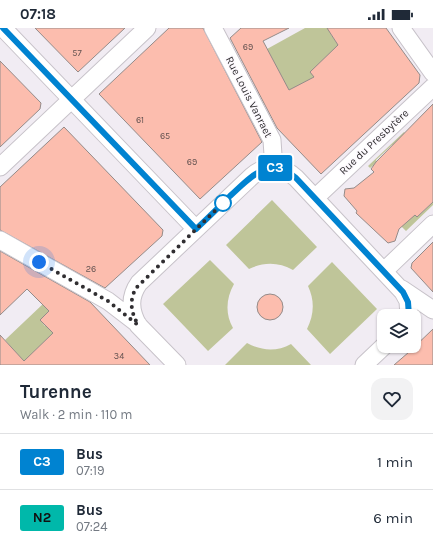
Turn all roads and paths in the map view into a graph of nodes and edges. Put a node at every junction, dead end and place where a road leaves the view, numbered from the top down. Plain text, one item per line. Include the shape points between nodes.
1 (3, 28) edge
2 (147, 28) edge
3 (213, 28) edge
4 (401, 28) edge
5 (433, 73) edge
6 (433, 87) edge
7 (71, 99) junction
8 (0, 167) edge
9 (270, 168) junction
10 (315, 198) junction
11 (433, 224) edge
12 (196, 229) junction
13 (0, 240) edge
14 (384, 271) junction
15 (400, 288) junction
16 (408, 309) edge
17 (433, 310) edge
18 (138, 325) junction
19 (377, 353) edge
20 (177, 365) edge
21 (364, 365) edge

1 - 7 street
2 - 7 street
3 - 9 street, Rue Louis Vanraet via 272,140 273,155
4 - 5 street
6 - 10 street, Rue du Presbytère
7 - 8 street
7 - 12 street
9 - 10 street via 290,173
9 - 12 street via 258,171
10 - 14 street
11 - 14 street
12 - 18 street via 136,288 131,306
13 - 18 street via 108,301
14 - 15 street
15 - 16 street via 408,302
15 - 17 street
18 - 20 street
19 - 21 street

